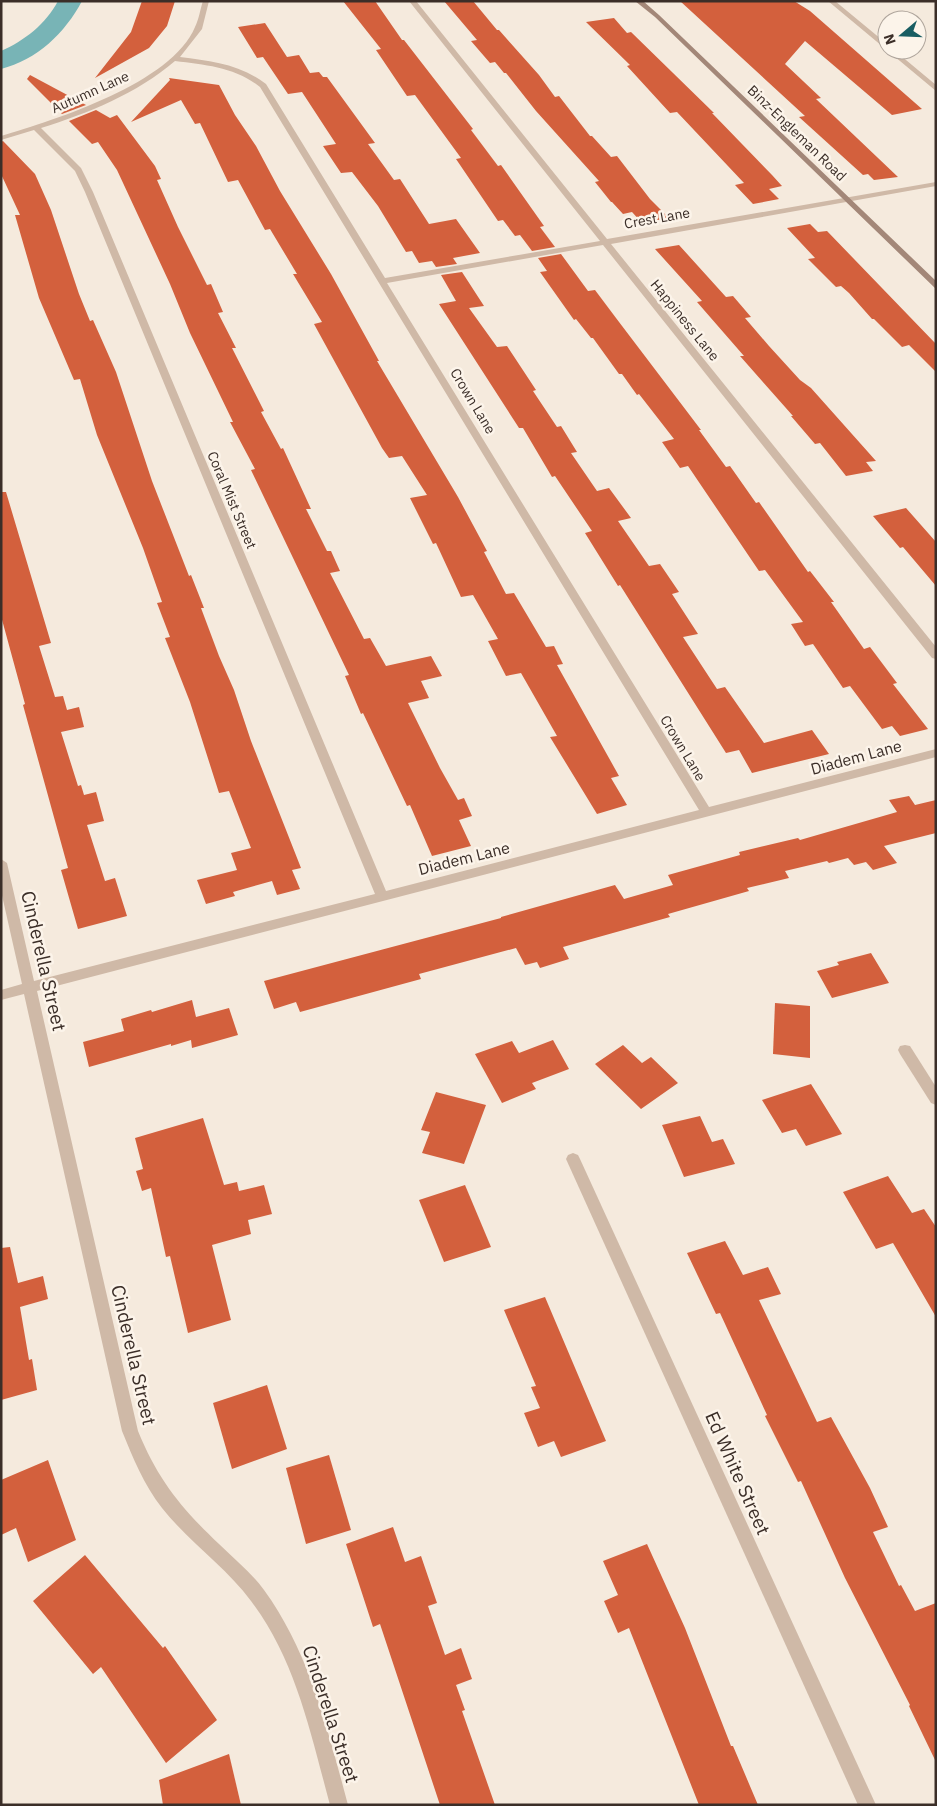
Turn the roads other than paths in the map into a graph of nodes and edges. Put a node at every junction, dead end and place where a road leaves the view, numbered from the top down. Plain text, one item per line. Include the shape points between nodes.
1 (206, 1) edge
2 (412, 1) edge
3 (638, 1) edge
4 (831, 1) edge
5 (877, 40) edge
6 (175, 59) junction
7 (901, 60) edge
8 (936, 89) edge
9 (36, 128) junction
10 (1, 138) edge
11 (936, 184) edge
12 (847, 199) junction
13 (605, 242) junction
14 (384, 281) junction
15 (936, 286) edge
16 (936, 656) edge
17 (936, 753) edge
18 (706, 812) junction
19 (1, 863) edge
20 (382, 896) junction
21 (29, 988) junction
22 (1, 995) edge
23 (905, 1050) dead end
24 (936, 1099) edge
25 (573, 1158) dead end
26 (339, 1805) edge
27 (867, 1805) edge

1 - 6 street, Autumn Lane via 196,35
2 - 13 street, Happiness Lane
3 - 12 street, Binz-Engleman Road
4 - 5 street
6 - 9 street, Autumn Lane via 128,91
6 - 14 street, Crown Lane via 238,70 254,77 263,86
7 - 8 street
9 - 10 street, Autumn Lane
9 - 20 street, Coral Mist Street via 78,170 89,192
11 - 12 street, Crest Lane
12 - 13 street, Crest Lane
12 - 15 street, Binz-Engleman Road
13 - 14 street, Crest Lane
13 - 16 street, Happiness Lane
14 - 18 street, Crown Lane
17 - 18 street, Diadem Lane
18 - 20 street, Diadem Lane
19 - 21 street, Cinderella Street
20 - 21 street, Diadem Lane
21 - 22 street, Diadem Lane
21 - 26 street, Cinderella Street via 130,1431 141,1458 172,1509 258,1595 276,1622 291,1651 310,1706
23 - 24 street
25 - 27 street, Ed White Street

